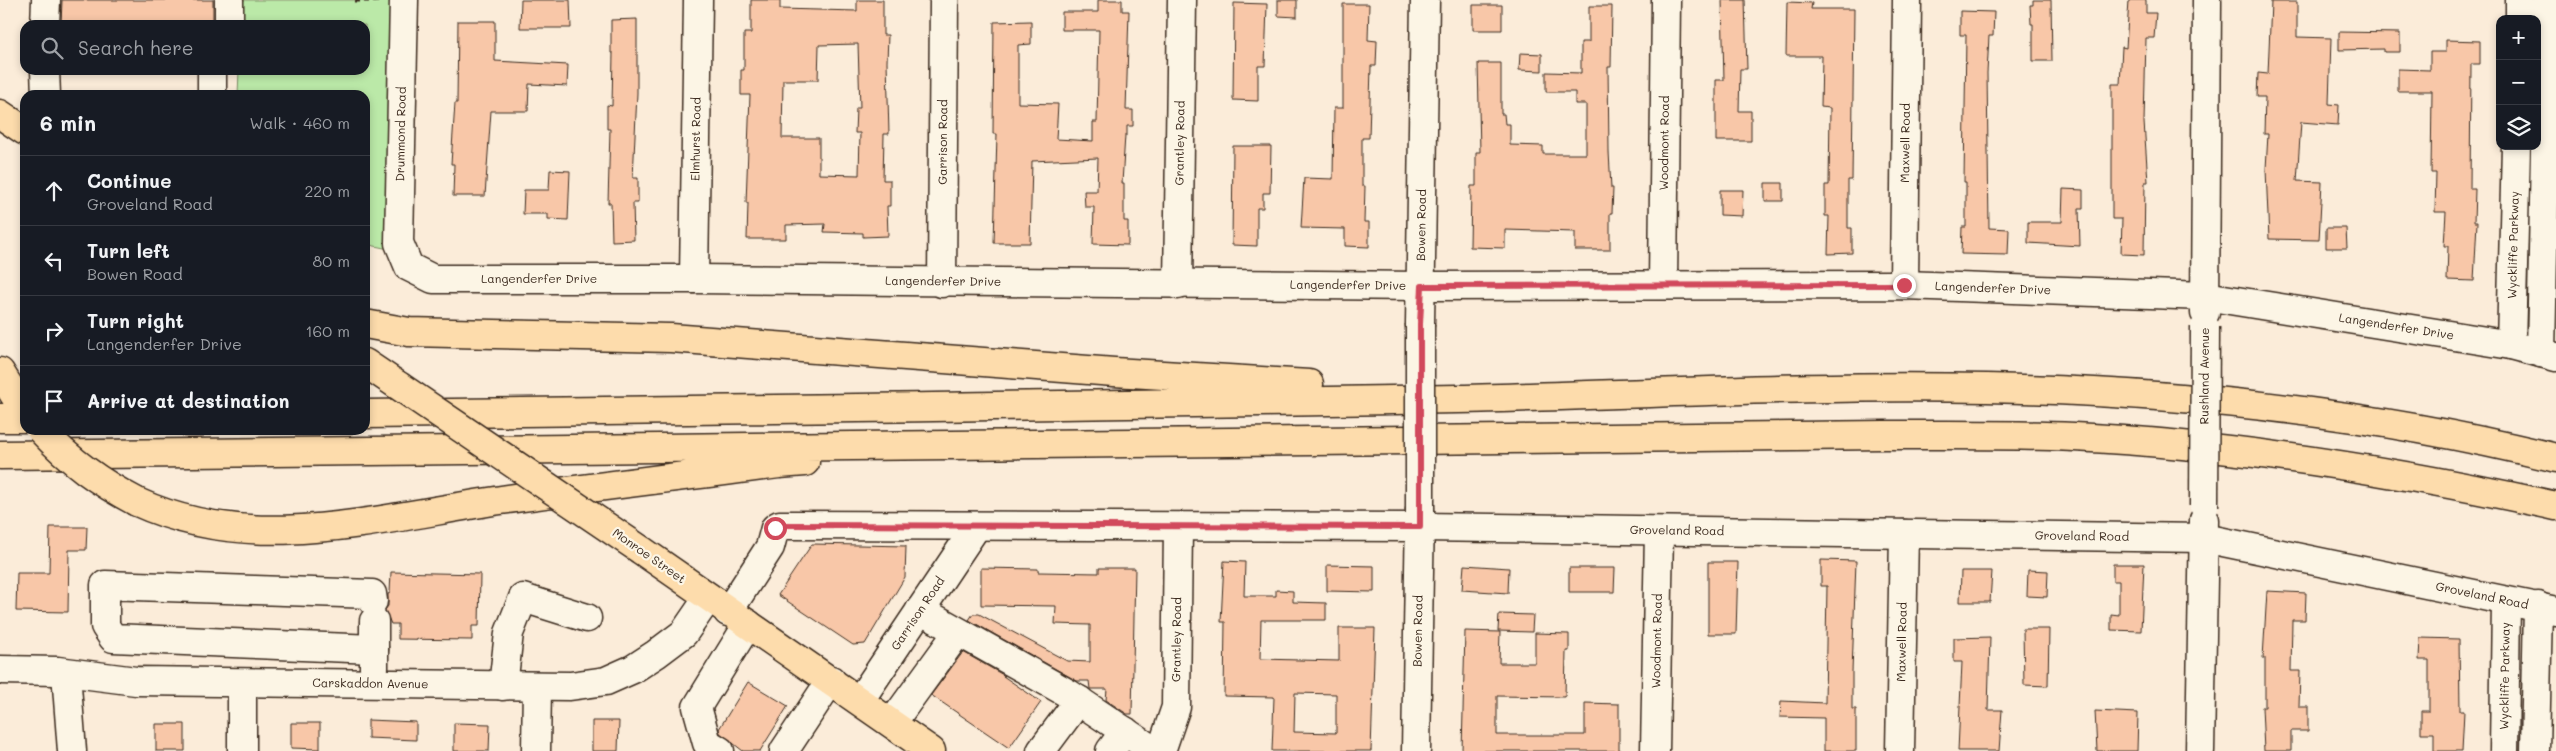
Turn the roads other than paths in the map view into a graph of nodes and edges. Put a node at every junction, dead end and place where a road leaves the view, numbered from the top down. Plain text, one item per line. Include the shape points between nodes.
1 (46, 0) edge
2 (229, 0) edge
3 (404, 0) edge
4 (698, 0) edge
5 (944, 0) edge
6 (1182, 0) edge
7 (1425, 0) edge
8 (1666, 0) edge
9 (1907, 0) edge
10 (2208, 0) edge
11 (2520, 0) edge
12 (2548, 0) edge
13 (2520, 15) edge
14 (45, 20) edge
15 (229, 20) edge
16 (45, 75) edge
17 (212, 75) edge
18 (46, 90) edge
19 (212, 90) edge
20 (0, 114) edge
21 (20, 126) edge
22 (2516, 150) edge
23 (409, 267) joint
24 (694, 279) junction
25 (942, 283) junction
26 (1178, 285) junction
27 (1663, 285) junction
28 (1904, 285) junction
29 (1422, 286) junction
30 (2205, 296) junction
31 (370, 325) edge
32 (2511, 345) junction
33 (2548, 355) edge
34 (370, 366) edge
35 (0, 372) edge
36 (1826, 389) junction
37 (20, 404) edge
38 (370, 414) edge
39 (0, 418) edge
40 (20, 418) edge
41 (46, 435) edge
42 (1198, 442) junction
43 (0, 455) edge
44 (2556, 458) edge
45 (2556, 506) edge
46 (1420, 519) junction
47 (976, 527) junction
48 (1178, 527) junction
49 (1659, 531) junction
50 (1904, 534) junction
51 (2204, 538) junction
52 (2506, 601) junction
53 (2547, 608) edge
54 (920, 610) junction
55 (728, 611) junction
56 (587, 618) dead end
57 (958, 632) junction
58 (374, 649) junction
59 (0, 670) edge
60 (66, 673) junction
61 (831, 680) junction
62 (242, 683) junction
63 (374, 685) junction
64 (503, 686) junction
65 (537, 687) junction
66 (860, 700) junction
67 (1078, 700) junction
68 (892, 723) junction
69 (1118, 741) edge
70 (72, 751) edge
71 (242, 751) edge
72 (536, 751) edge
73 (720, 751) edge
74 (784, 751) edge
75 (931, 751) edge
76 (1041, 751) edge
77 (1154, 751) edge
78 (1161, 751) edge
79 (1416, 751) edge
80 (1655, 751) edge
81 (1900, 751) edge
82 (2200, 751) edge
83 (2504, 751) edge
84 (2535, 751) edge

1 - 14 street
2 - 15 street
3 - 23 street, Drummond Road via 399,243
4 - 24 street, Elmhurst Road
5 - 25 street, Garrison Road
6 - 26 street, Grantley Road
7 - 29 street, Bowen Road
8 - 27 street, Woodmont Road
9 - 28 street, Maxwell Road
10 - 30 street, Rushland Avenue
11 - 13 street
12 - 33 street
16 - 18 street
17 - 19 street
20 - 21 main road
22 - 32 street, Wyckliffe Parkway
23 - 24 street, Langenderfer Drive via 433,279
24 - 25 street, Langenderfer Drive
25 - 26 street, Langenderfer Drive
26 - 29 street, Langenderfer Drive
27 - 28 street, Langenderfer Drive
27 - 29 street, Langenderfer Drive
28 - 30 street, Langenderfer Drive
29 - 46 street, Bowen Road, bridge
30 - 32 street, Langenderfer Drive
30 - 51 street, Rushland Avenue, bridge
31 - 36 main road via 409,332 671,338 1292,384 1694,379
32 - 33 street, Langenderfer Drive
34 - 55 main road, Monroe Street, bridge
35 - 37 main road
36 - 38 main road via 1460,399
36 - 44 main road via 1987,388 2179,398 2440,432
39 - 40 main road
41 - 42 main road, bridge via 77,466 103,484 165,515 238,530 276,531 318,529 502,500 779,464
42 - 43 main road
42 - 45 main road via 1895,435 2074,437 2339,463
46 - 48 street, Groveland Road
46 - 49 street, Groveland Road
46 - 79 street, Bowen Road
47 - 48 street, Groveland Road
47 - 54 street, Garrison Road
47 - 55 street, Groveland Road via 779,525 775,528 770,547
48 - 78 street, Grantley Road via 1176,707
49 - 50 street, Groveland Road
49 - 80 street, Woodmont Road
50 - 51 street, Groveland Road
50 - 81 street, Maxwell Road
51 - 52 street, Groveland Road
51 - 82 street, Rushland Avenue
52 - 53 street, Groveland Road
52 - 83 street, Wyckliffe Parkway
53 - 84 street
54 - 57 street
54 - 66 street, Garrison Road
55 - 61 main road, Monroe Street
55 - 65 street, Carskaddon Avenue via 684,633 633,669 606,681
55 - 73 street via 697,707 707,743
56 - 64 street via 524,598 509,633
57 - 67 street
57 - 68 street
58 - 58 street via 113,638 105,626 105,585 372,594
58 - 63 street
59 - 60 street, Carskaddon Avenue
60 - 62 street, Carskaddon Avenue via 136,681
60 - 70 street
61 - 66 main road, Monroe Street
61 - 74 street
62 - 63 street, Carskaddon Avenue
62 - 71 street
63 - 64 street, Carskaddon Avenue
64 - 65 street, Carskaddon Avenue
65 - 72 street
66 - 68 main road, Monroe Street
67 - 69 street
67 - 76 street
68 - 75 main road, Monroe Street
69 - 77 street

